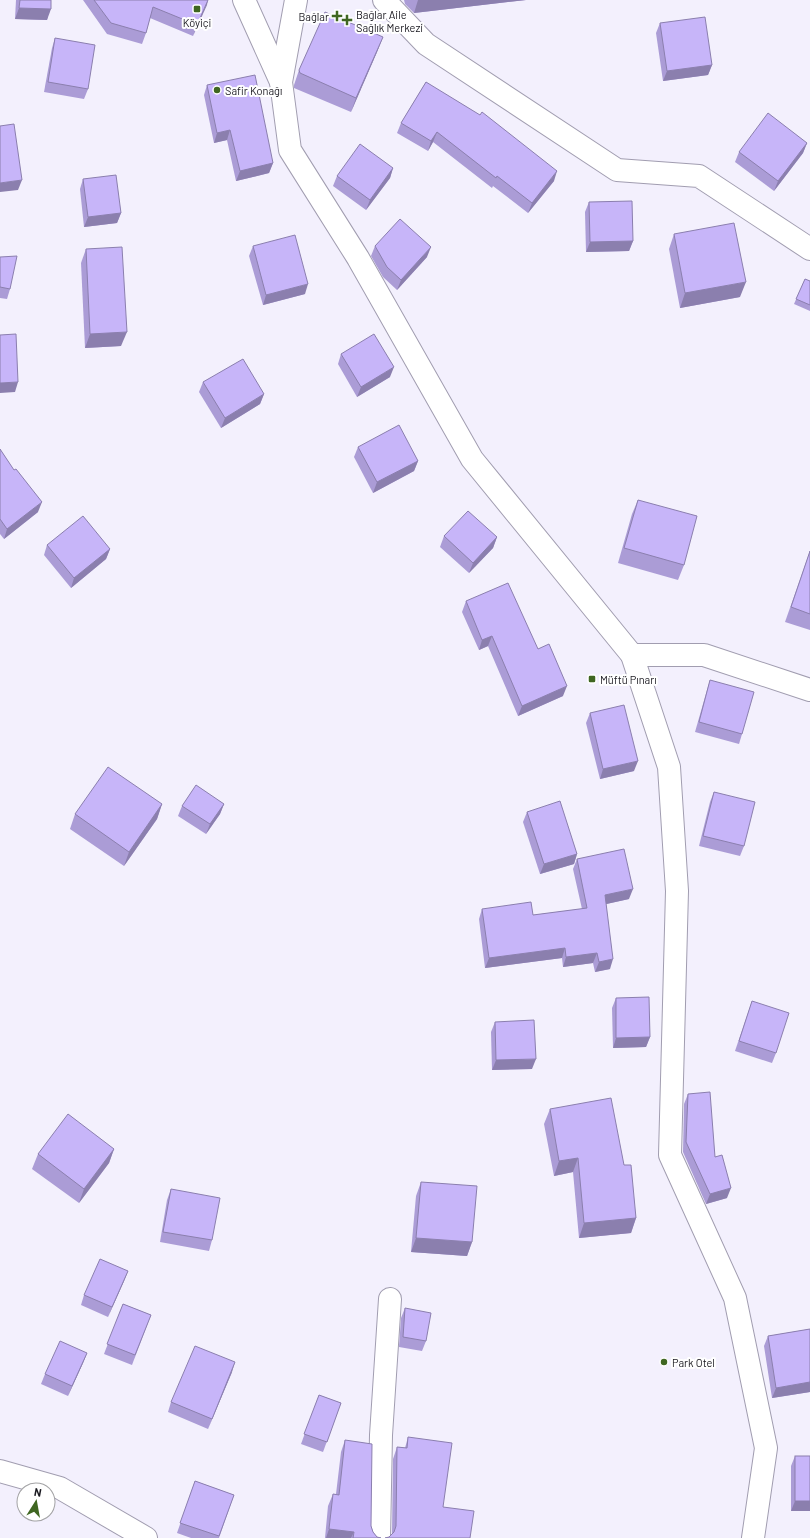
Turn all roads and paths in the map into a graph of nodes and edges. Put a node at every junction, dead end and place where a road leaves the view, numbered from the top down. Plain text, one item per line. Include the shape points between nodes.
1 (244, 0) edge
2 (296, 0) edge
3 (384, 0) edge
4 (281, 82) junction
5 (810, 249) edge
6 (632, 655) junction
7 (810, 690) edge
8 (390, 1299) dead end
9 (0, 1471) edge
10 (146, 1538) edge
11 (379, 1538) edge
12 (753, 1538) edge

1 - 4 street
2 - 4 street
3 - 5 street via 426,44 617,170 699,176
4 - 6 street via 290,150 358,258 472,459
6 - 7 street via 704,655
6 - 12 street via 669,766 677,890 670,1155 735,1298 766,1448
8 - 11 street via 381,1435
9 - 10 street via 60,1488

